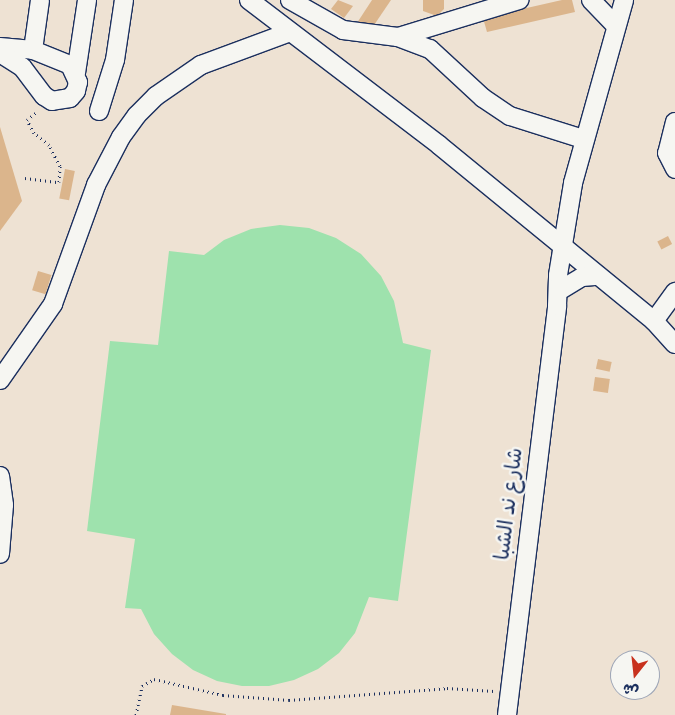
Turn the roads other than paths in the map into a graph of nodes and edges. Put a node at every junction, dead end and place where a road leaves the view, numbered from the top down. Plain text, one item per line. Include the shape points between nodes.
1 (40, 0) edge
2 (88, 0) edge
3 (124, 0) edge
4 (250, 0) edge
5 (290, 0) edge
6 (519, 0) edge
7 (591, 0) edge
8 (624, 0) edge
9 (615, 25) junction
10 (290, 32) junction
11 (398, 37) junction
12 (0, 47) edge
13 (33, 50) junction
14 (0, 53) edge
15 (76, 73) junction
16 (99, 112) dead end
17 (675, 122) edge
18 (582, 139) junction
19 (675, 169) edge
20 (567, 250) junction
21 (598, 276) junction
22 (675, 292) edge
23 (560, 294) junction
24 (654, 321) junction
25 (675, 344) edge
26 (1, 375) edge
27 (0, 476) edge
28 (0, 554) edge
29 (507, 715) edge

1 - 13 lane
2 - 15 lane
3 - 16 lane via 115,60
4 - 10 lane
5 - 11 lane via 343,30
6 - 11 lane
7 - 9 lane
8 - 9 lane, شارع ند الشبا
9 - 18 lane, شارع ند الشبا
10 - 20 lane via 397,112
10 - 26 lane via 201,65 164,90 137,115 121,137 96,185 53,304
11 - 18 lane via 430,48 483,98 510,116
12 - 13 lane
13 - 15 lane via 62,61
14 - 15 lane via 22,67 44,96 52,101 70,98 78,82
17 - 19 lane via 667,153
18 - 20 lane, شارع ند الشبا
20 - 21 lane
20 - 23 lane, شارع ند الشبا
21 - 23 lane via 582,277
21 - 24 lane
22 - 24 lane
23 - 29 lane, شارع ند الشبا
24 - 25 lane
27 - 28 lane via 4,505

